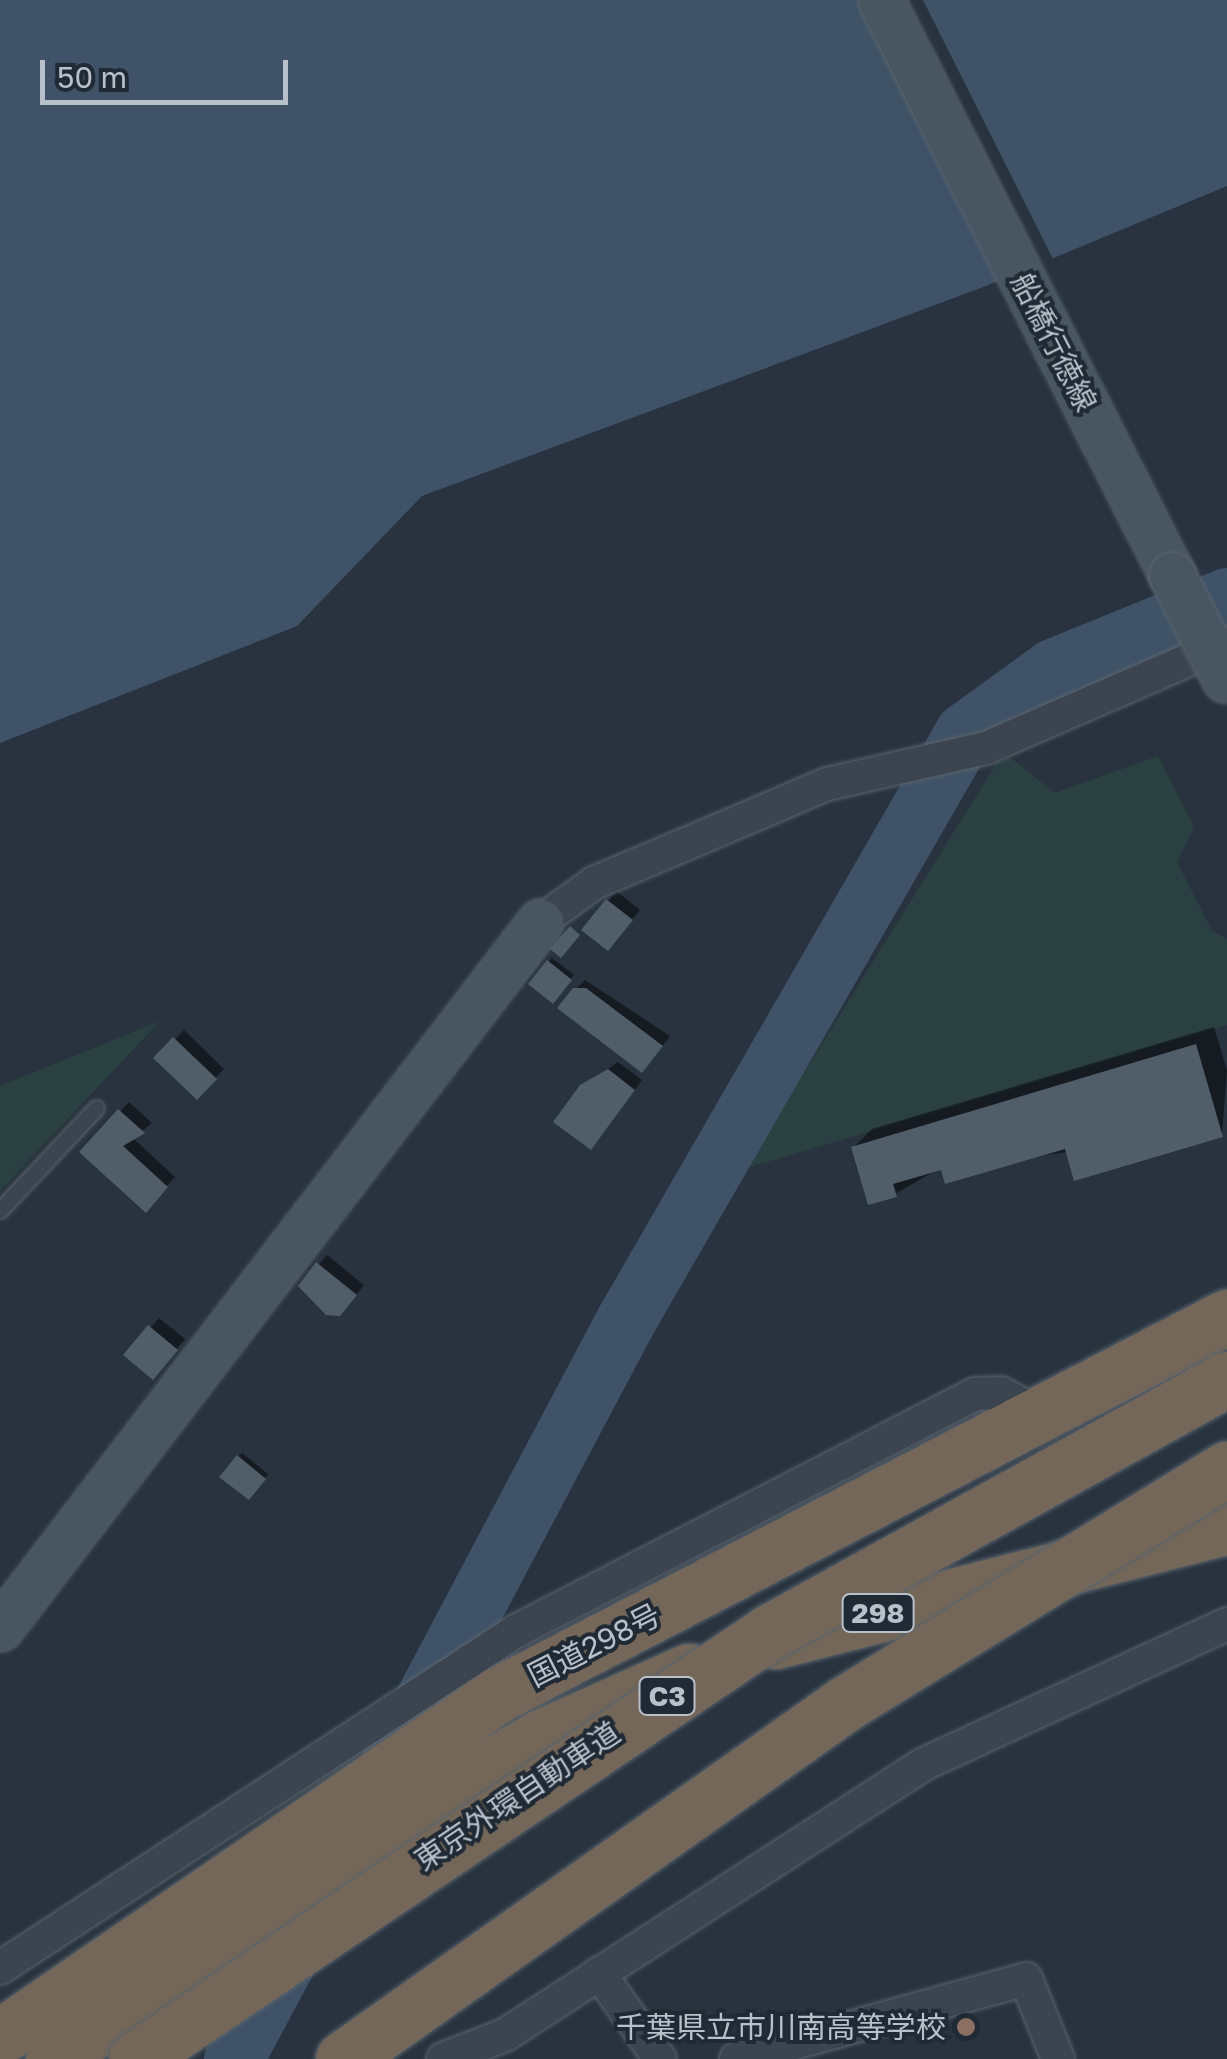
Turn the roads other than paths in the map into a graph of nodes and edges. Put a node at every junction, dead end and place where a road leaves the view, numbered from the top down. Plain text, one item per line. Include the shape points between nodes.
1 (882, 0) edge
2 (1226, 669) edge
3 (540, 922) joint
4 (96, 1108) dead end
5 (0, 1210) edge
6 (1227, 1318) edge
7 (1227, 1380) edge
8 (1047, 1418) junction
9 (1227, 1469) edge
10 (1227, 1527) edge
11 (1227, 1624) edge
12 (0, 1628) edge
13 (0, 1968) edge
14 (599, 1973) junction
15 (0, 2037) edge
16 (53, 2059) edge
17 (136, 2059) edge
18 (343, 2059) edge
19 (444, 2059) edge
20 (660, 2059) edge
21 (736, 2059) edge
22 (1058, 2059) edge

1 - 2 street, 船橋行徳線, bridge via 1172,576
2 - 3 street via 986,748 827,784 594,883
3 - 12 street
4 - 5 lane
6 - 8 highway, 国道298号
7 - 17 highway, 東京外環自動車道 / C3, bridge via 740,1650
8 - 13 street via 1001,1393 975,1394 468,1658
8 - 15 highway, 国道298号 via 596,1642 442,1730
9 - 18 highway, bridge via 830,1714
10 - 16 highway, 国道298号 / 298 via 773,1642 540,1737 287,1893
11 - 14 street via 924,1764
14 - 19 street via 505,2035
14 - 20 street
21 - 22 street via 1026,1979

